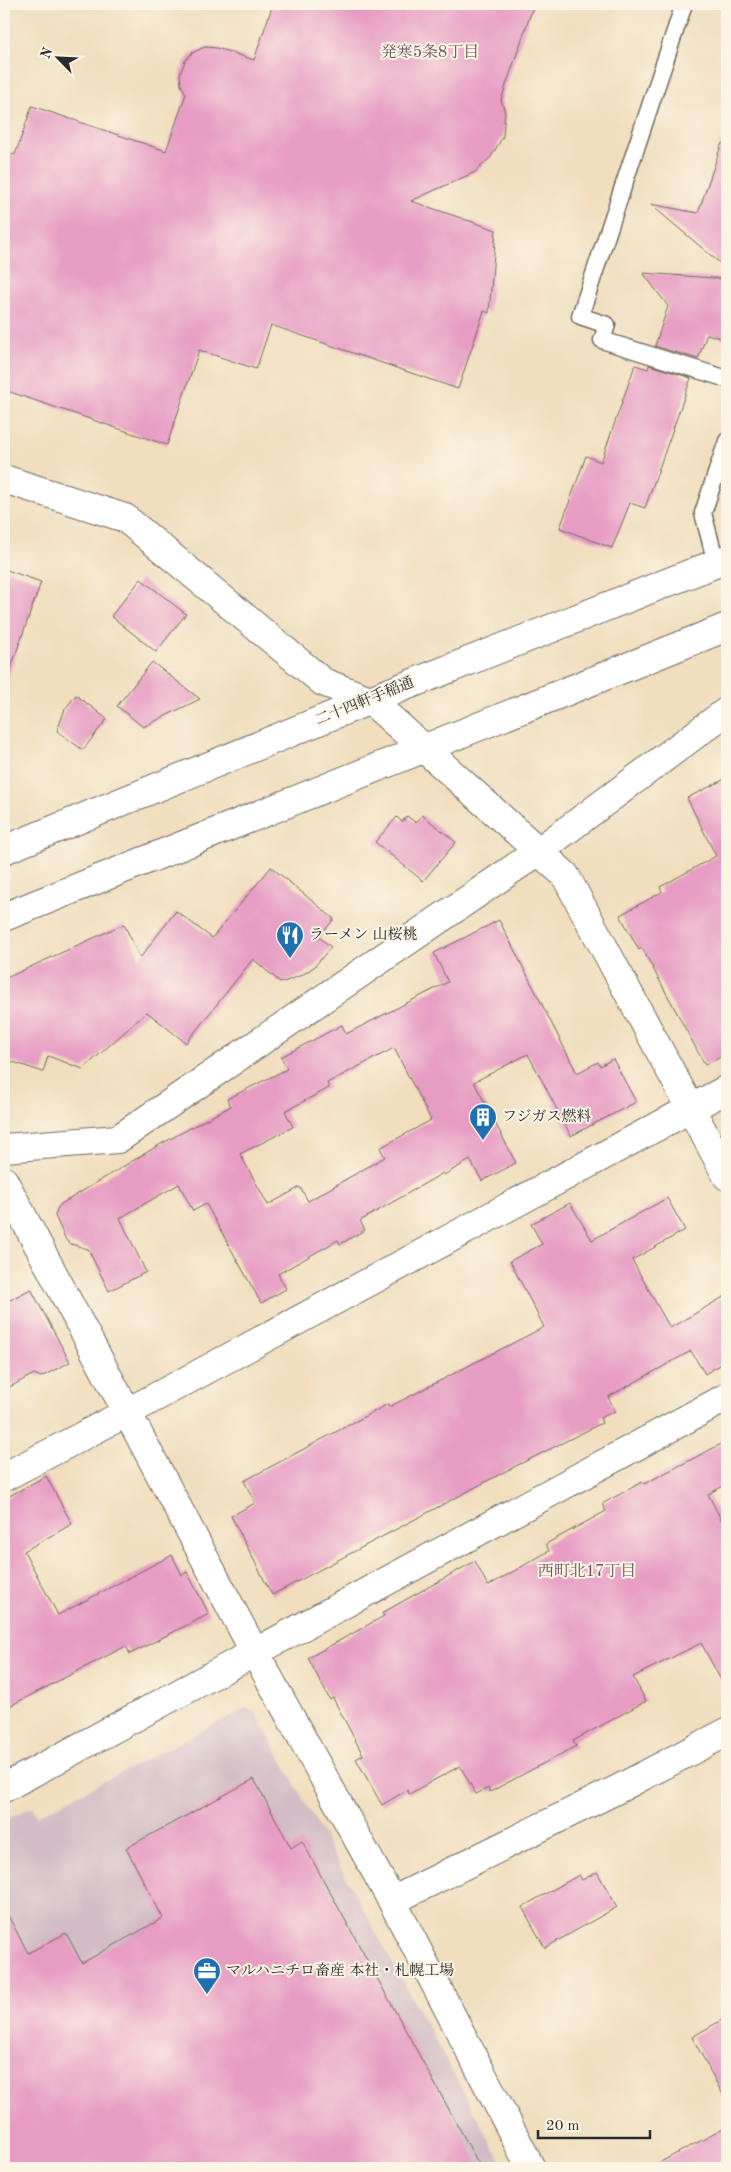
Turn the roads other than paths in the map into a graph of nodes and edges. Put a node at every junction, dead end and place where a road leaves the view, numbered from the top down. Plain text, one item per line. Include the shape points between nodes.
1 (684, 4) edge
2 (727, 379) edge
3 (727, 441) edge
4 (4, 479) edge
5 (721, 561) edge
6 (727, 628) edge
7 (370, 700) junction
8 (727, 711) edge
9 (425, 748) junction
10 (4, 850) edge
11 (539, 851) junction
12 (4, 917) edge
13 (727, 1089) edge
14 (691, 1108) junction
15 (4, 1148) edge
16 (727, 1176) edge
17 (4, 1181) edge
18 (727, 1397) edge
19 (128, 1412) junction
20 (4, 1476) edge
21 (254, 1651) junction
22 (727, 1732) edge
23 (4, 1788) edge
24 (392, 1901) junction
25 (531, 2168) edge

1 - 2 lane via 580,316 607,325 602,340
3 - 5 lane via 703,513
4 - 7 street via 125,518 323,682
5 - 7 street, 二十四軒手稲通
6 - 9 street
7 - 9 street
7 - 10 street, 二十四軒手稲通
8 - 11 street
9 - 11 street
9 - 12 street
11 - 14 street via 565,875
11 - 15 street via 118,1140
13 - 14 street
14 - 16 street
14 - 19 street
17 - 19 street
18 - 21 street
19 - 20 street
19 - 21 street
21 - 23 street
21 - 24 street
22 - 24 street
24 - 25 street

